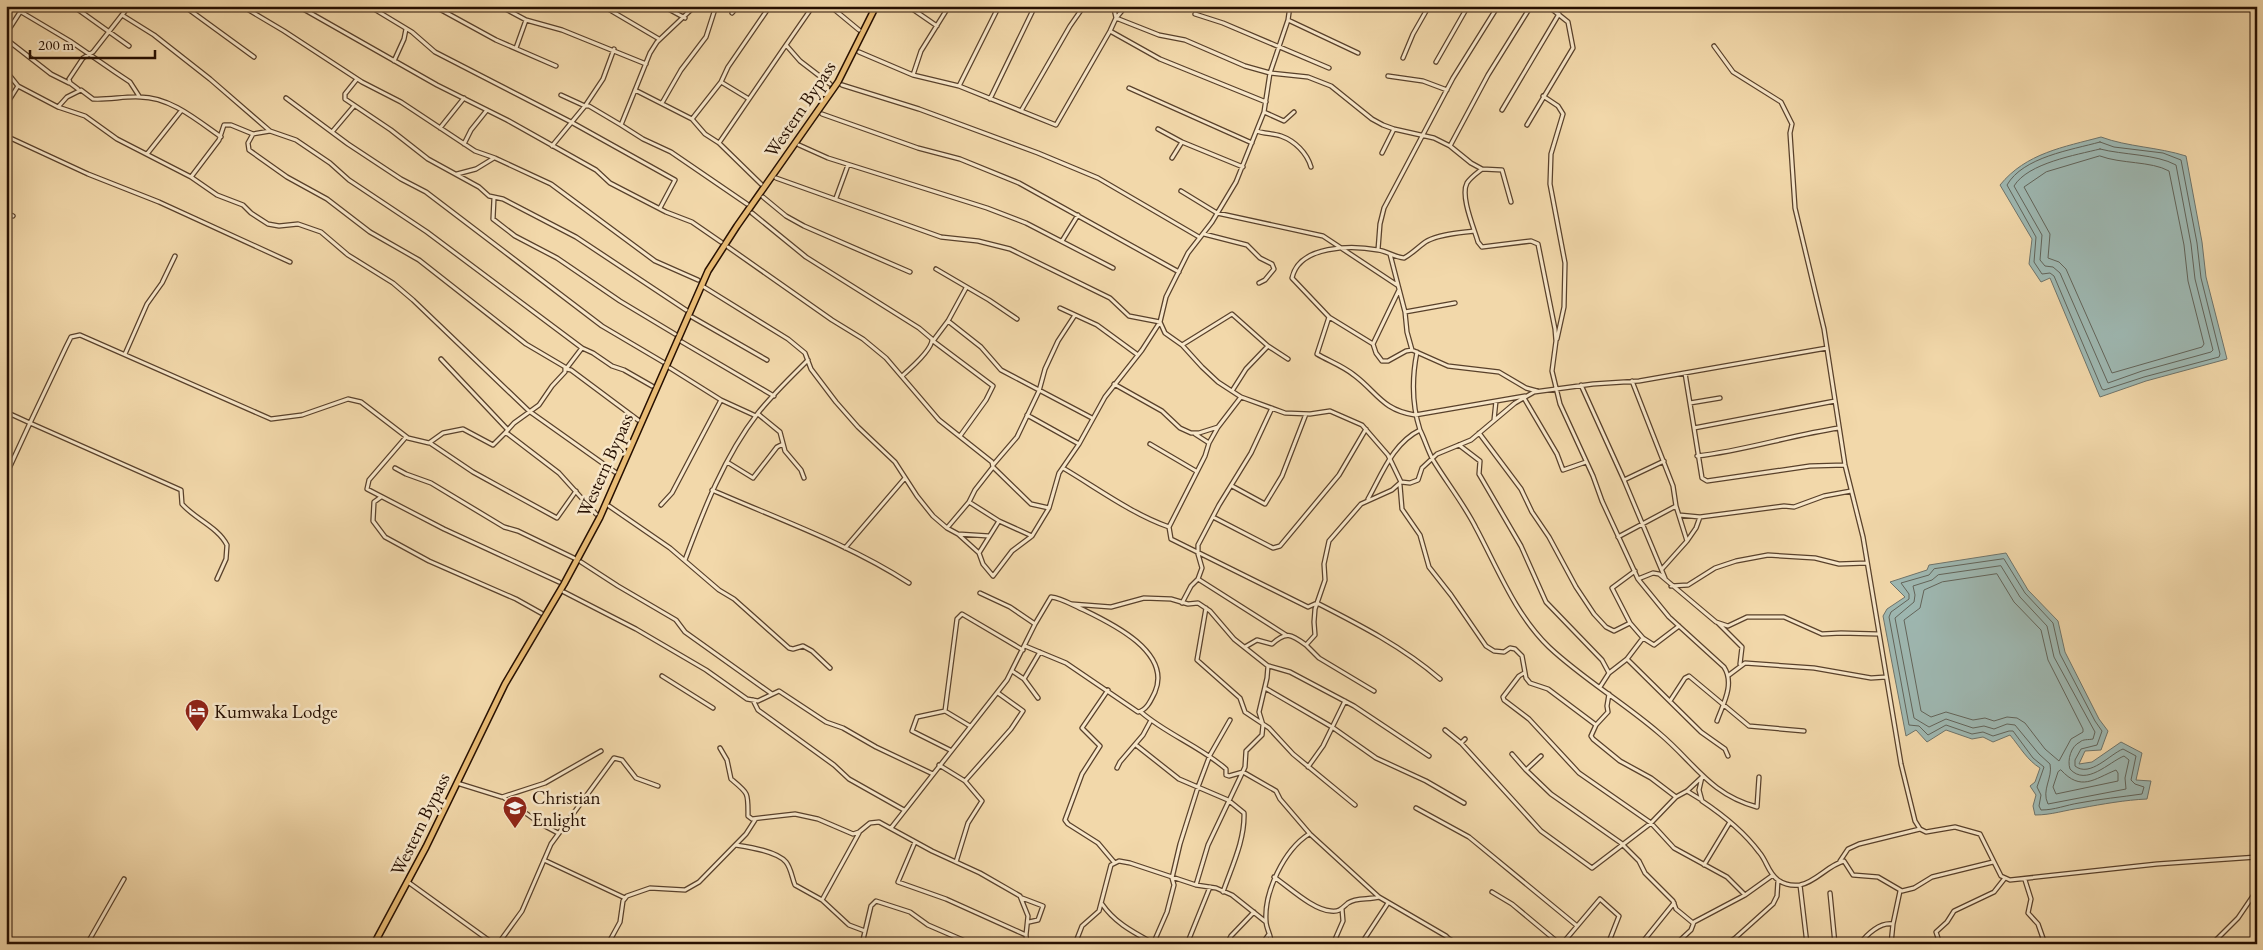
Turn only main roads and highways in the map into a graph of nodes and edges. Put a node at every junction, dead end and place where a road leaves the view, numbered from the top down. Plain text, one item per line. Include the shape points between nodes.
1 (876, 6) edge
2 (374, 944) edge

1 - 2 main road, Western Bypass via 838,82 708,271 600,516 505,684

